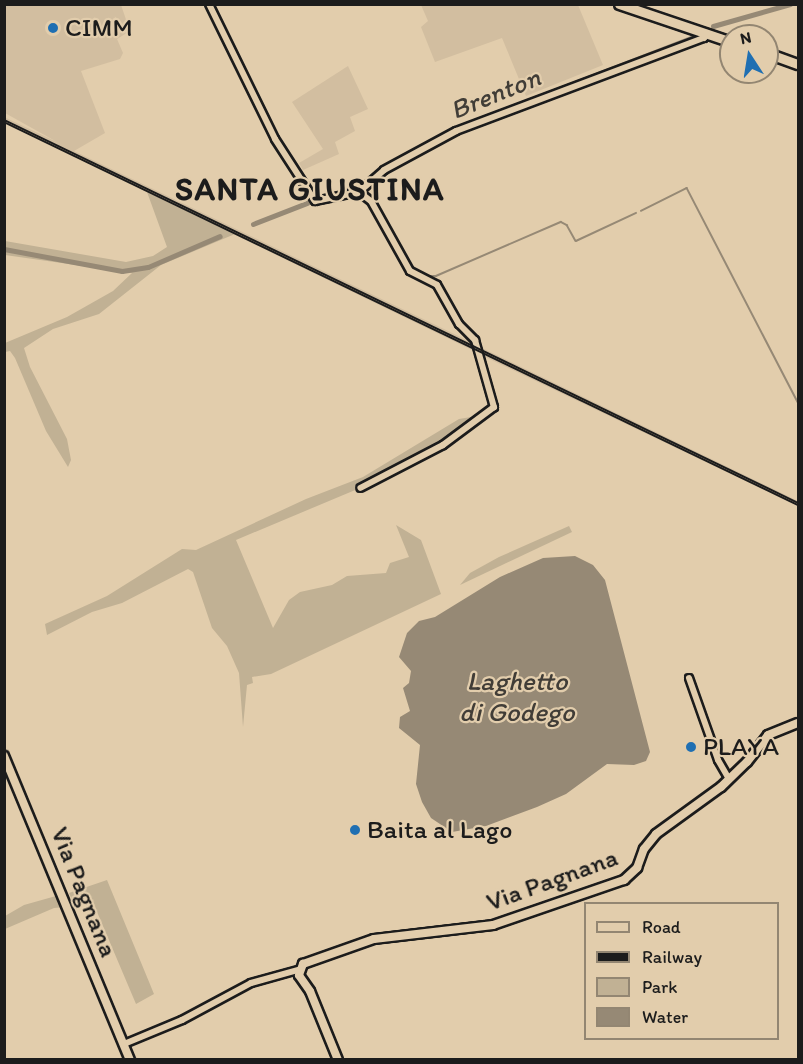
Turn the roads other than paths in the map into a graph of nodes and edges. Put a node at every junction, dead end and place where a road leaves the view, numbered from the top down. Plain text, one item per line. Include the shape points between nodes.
1 (209, 4) edge
2 (619, 4) edge
3 (707, 33) junction
4 (719, 38) edge
5 (779, 57) edge
6 (798, 64) edge
7 (361, 190) junction
8 (360, 488) dead end
9 (689, 678) dead end
10 (798, 723) edge
11 (4, 756) edge
12 (729, 779) junction
13 (298, 970) junction
14 (124, 1044) junction
15 (130, 1059) edge
16 (338, 1059) edge

1 - 7 street via 274,139 313,198 318,203
2 - 3 main road
3 - 4 main road
3 - 7 street via 704,38 456,132 406,157
5 - 6 main road
7 - 8 street via 410,271 437,285 459,324 475,340 494,407 443,445
9 - 12 street via 718,760
10 - 12 street, Via Pagnana via 768,735
11 - 14 street, Via Pagnana
12 - 13 street, Via Pagnana via 698,807 656,834 644,849 636,870 615,884 489,926 370,940 304,963
13 - 14 street, Via Pagnana via 251,983 182,1020
13 - 16 street
14 - 15 street, Via Pagnana

